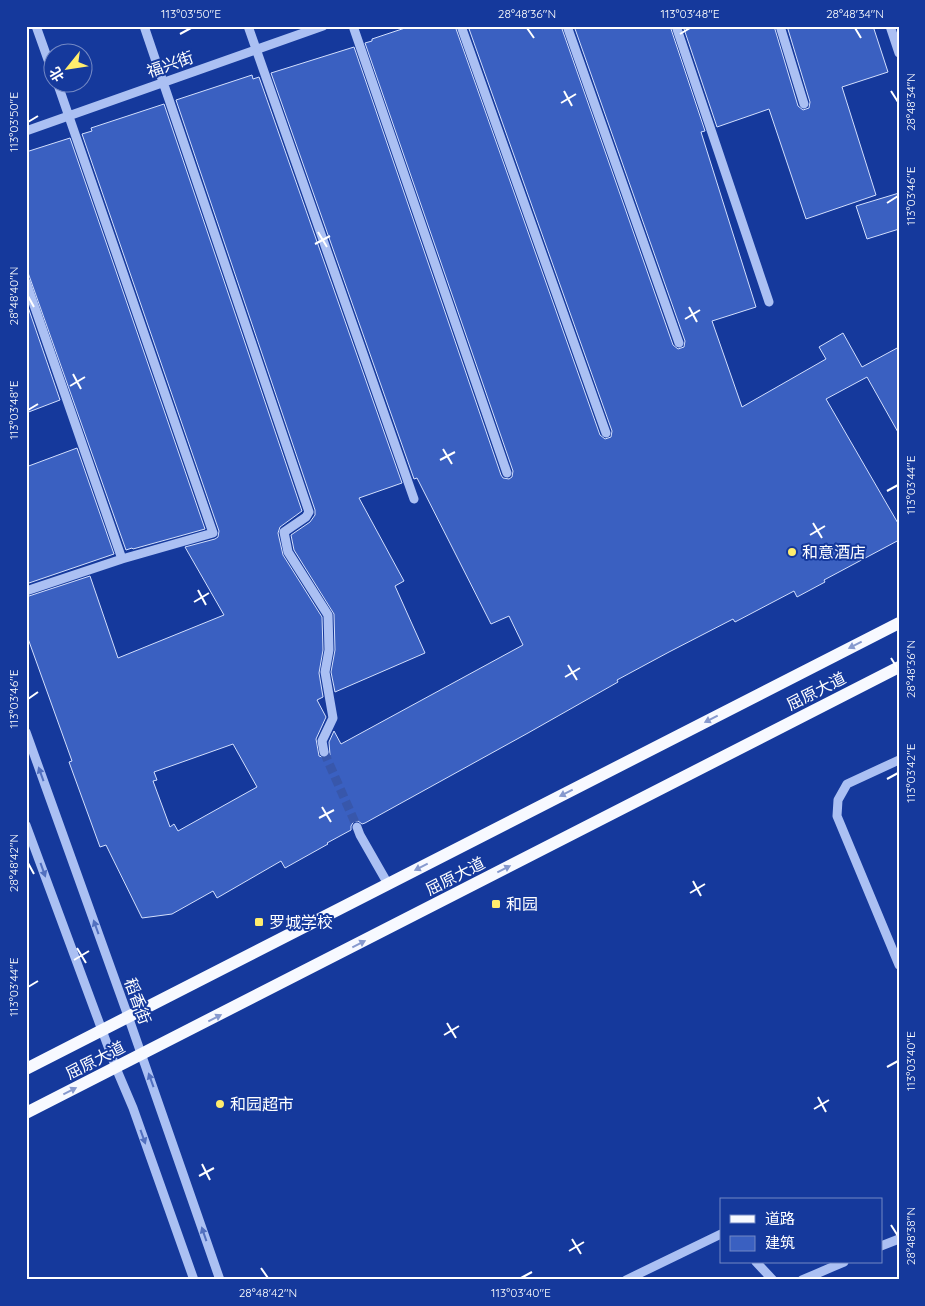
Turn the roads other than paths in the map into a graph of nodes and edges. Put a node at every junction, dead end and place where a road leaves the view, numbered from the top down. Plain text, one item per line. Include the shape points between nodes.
1 (36, 26) edge
2 (144, 26) edge
3 (248, 26) edge
4 (323, 26) edge
5 (353, 26) edge
6 (461, 26) edge
7 (567, 26) edge
8 (676, 26) edge
9 (780, 26) edge
10 (890, 26) edge
11 (42, 43) edge
12 (256, 50) junction
13 (899, 53) edge
14 (163, 82) junction
15 (61, 92) edge
16 (804, 104) dead end
17 (69, 116) junction
18 (26, 131) edge
19 (26, 282) edge
20 (769, 302) dead end
21 (679, 343) dead end
22 (606, 433) dead end
23 (507, 473) dead end
24 (414, 500) dead end
25 (122, 558) junction
26 (26, 591) edge
27 (899, 623) edge
28 (899, 667) edge
29 (26, 732) edge
30 (324, 752) tunnel mouth
31 (899, 760) edge
32 (26, 825) edge
33 (357, 827) tunnel mouth
34 (388, 884) junction
35 (899, 965) edge
36 (128, 1016) junction
37 (103, 1030) junction
38 (142, 1055) junction
39 (26, 1068) edge
40 (116, 1068) junction
41 (26, 1113) edge
42 (720, 1234) edge
43 (899, 1239) edge
44 (882, 1246) edge
45 (758, 1264) edge
46 (839, 1264) edge
47 (194, 1280) edge
48 (220, 1280) edge
49 (626, 1280) edge
50 (773, 1280) edge
51 (802, 1280) edge

1 - 11 street
2 - 14 street
3 - 12 street
4 - 12 street, 福兴街
5 - 23 street
6 - 22 street
7 - 21 street
8 - 20 street
9 - 16 street
10 - 13 street
12 - 14 street, 福兴街
12 - 24 street
14 - 17 street, 福兴街
14 - 30 street via 309,512 284,532 288,552 328,616 325,672 333,718 322,741
15 - 17 street
17 - 18 street, 福兴街
17 - 25 street via 212,534
19 - 25 street
25 - 26 street
27 -> 34 main road, 屈原大道
38 -> 28 main road, 屈原大道
36 -> 29 street, 稻香街
31 - 35 street via 847,784 838,800 837,816
32 -> 37 street
33 - 34 street
34 - 36 main road, 屈原大道
36 - 37 main road, 屈原大道
36 - 38 street, 稻香街
37 - 39 main road, 屈原大道
37 - 40 street
38 - 40 main road, 屈原大道
48 -> 38 street, 稻香街
41 -> 40 main road, 屈原大道
40 -> 47 street
42 - 49 street
43 - 44 street
45 - 50 street
46 - 51 street

